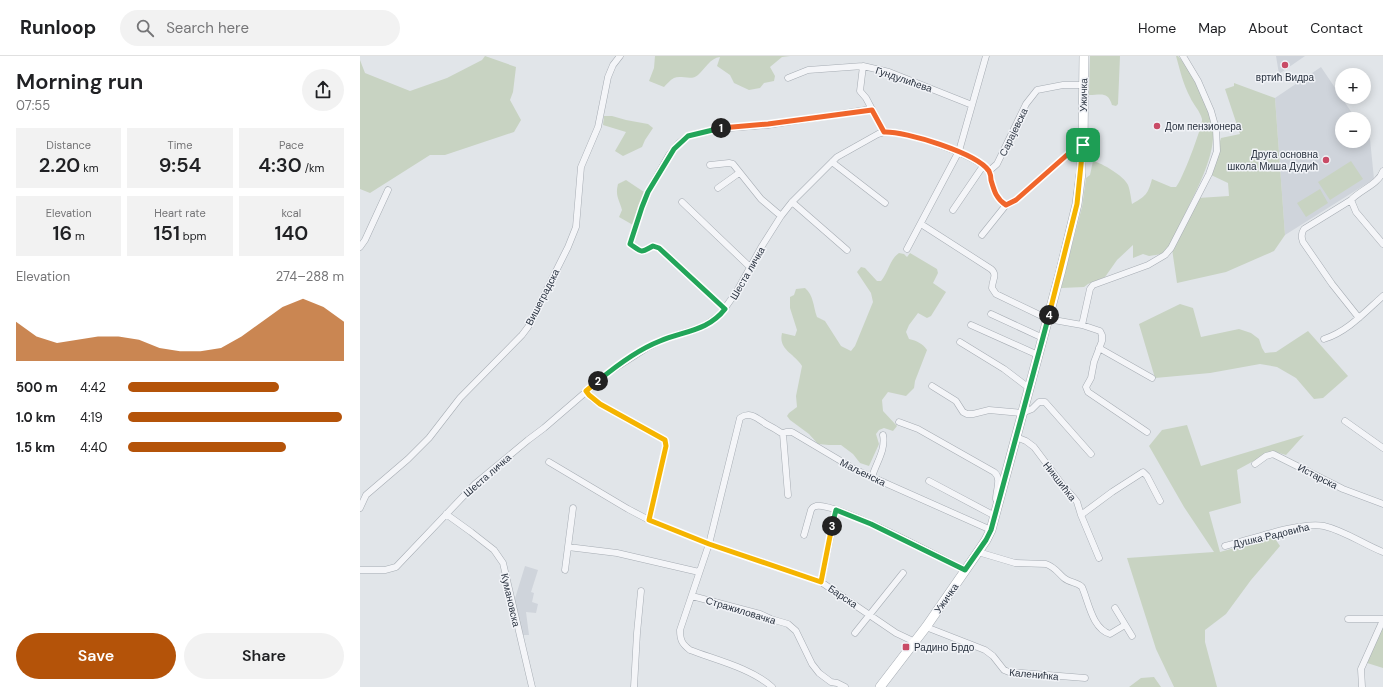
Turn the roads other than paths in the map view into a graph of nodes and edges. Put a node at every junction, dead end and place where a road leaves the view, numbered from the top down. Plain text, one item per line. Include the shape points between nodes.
1 (620, 56) edge
2 (986, 56) edge
3 (1084, 56) edge
4 (1183, 56) edge
5 (863, 66) junction
6 (788, 78) dead end
7 (1083, 85) junction
8 (972, 105) junction
9 (872, 110) junction
10 (884, 132) junction
11 (1083, 145) junction
12 (959, 151) junction
13 (832, 162) junction
14 (710, 165) dead end
15 (983, 166) junction
16 (989, 171) junction
17 (1383, 171) edge
18 (739, 173) junction
19 (718, 188) dead end
20 (388, 190) dead end
21 (1351, 200) junction
22 (682, 202) dead end
23 (792, 202) junction
24 (885, 203) dead end
25 (1006, 205) junction
26 (953, 210) dead end
27 (781, 216) junction
28 (921, 224) junction
29 (982, 235) dead end
30 (1383, 244) edge
31 (360, 246) edge
32 (907, 249) dead end
33 (847, 250) dead end
34 (751, 268) junction
35 (1383, 296) edge
36 (725, 309) junction
37 (991, 314) dead end
38 (1359, 318) junction
39 (1048, 319) junction
40 (1082, 325) junction
41 (971, 326) dead end
42 (1043, 338) junction
43 (1324, 339) dead end
44 (960, 342) dead end
45 (1099, 348) junction
46 (1038, 355) junction
47 (1152, 378) dead end
48 (932, 386) dead end
49 (1029, 388) junction
50 (586, 391) junction
51 (1022, 413) junction
52 (740, 418) joint
53 (1345, 421) dead end
54 (899, 422) dead end
55 (1147, 432) dead end
56 (783, 434) junction
57 (883, 435) dead end
58 (1016, 437) junction
59 (1383, 448) edge
60 (1091, 454) dead end
61 (548, 462) dead end
62 (1255, 464) dead end
63 (872, 477) junction
64 (929, 481) dead end
65 (788, 496) dead end
66 (1160, 501) dead end
67 (998, 503) junction
68 (1383, 504) edge
69 (360, 508) edge
70 (573, 508) dead end
71 (836, 510) junction
72 (446, 514) junction
73 (1081, 515) junction
74 (995, 516) junction
75 (649, 520) junction
76 (991, 530) junction
77 (804, 535) dead end
78 (709, 544) junction
79 (1225, 546) dead end
80 (568, 547) junction
81 (978, 552) junction
82 (1383, 552) edge
83 (1099, 558) dead end
84 (360, 570) edge
85 (565, 570) dead end
86 (965, 570) junction
87 (699, 572) junction
88 (903, 573) dead end
89 (821, 582) junction
90 (641, 591) dead end
91 (692, 596) junction
92 (1115, 608) dead end
93 (870, 615) junction
94 (1348, 619) dead end
95 (1383, 620) edge
96 (1125, 625) junction
97 (926, 627) junction
98 (855, 633) dead end
99 (1132, 636) dead end
100 (915, 642) junction
101 (1085, 678) dead end
102 (532, 687) edge
103 (634, 687) edge
104 (772, 687) edge
105 (845, 687) edge
106 (880, 687) edge
107 (1362, 687) edge

1 - 69 street, Вишеградска via 608,77 598,127 581,167 576,227 528,327 460,398 429,438 366,495
2 - 8 street
3 - 7 main road, Ужичка
4 - 40 street via 1198,81 1216,129 1217,150 1209,174 1171,248 1148,265 1091,286
5 - 6 street, Гундулићева via 808,70
5 - 8 street, Гундулићева via 889,72
5 - 9 street via 861,94
7 - 11 main road, Ужичка
7 - 16 street, Сарајевска via 1037,90 1026,104 997,164
8 - 12 street
9 - 10 street
9 - 36 street via 717,129 688,136 669,155 648,192 630,244 641,252 653,246 659,248
10 - 12 street via 903,134
10 - 13 street, Шеста личка via 843,153
11 - 25 street via 1076,147 1016,200
11 - 39 main road, Ужичка via 1077,204
12 - 15 street
12 - 28 street
13 - 23 street, Шеста личка
13 - 24 street
14 - 18 street via 731,163
15 - 16 street
15 - 26 street
16 - 25 street via 996,195
17 - 21 street via 1380,178
18 - 19 street
18 - 27 street via 761,199
20 - 31 street
21 - 30 street via 1356,212
21 - 38 street via 1304,229 1302,238 1332,284
22 - 34 street
23 - 27 street, Шеста личка
23 - 33 street
25 - 29 street
27 - 34 street, Шеста личка
28 - 32 street
28 - 39 street via 991,269 995,277 992,288 996,294
34 - 36 street, Шеста личка
35 - 38 street
36 - 50 street, Шеста личка via 704,326 648,346
37 - 42 street
38 - 43 street via 1343,330
39 - 40 street
39 - 42 main road, Ужичка
40 - 45 street via 1102,333
41 - 46 street
42 - 46 main road, Ужичка
44 - 49 street
45 - 47 street
45 - 55 street via 1086,387 1088,392
46 - 49 main road, Ужичка
48 - 51 street via 956,401 967,414 989,410
49 - 51 main road, Ужичка
50 - 72 street, Шеста личка via 475,484
50 - 75 street via 600,404 665,440 666,446
51 - 58 main road, Ужичка
51 - 60 street via 1032,409 1039,402 1045,402
52 - 56 street, Маљенска via 752,415
52 - 78 street, Стражиловачка
53 - 59 street
54 - 67 street via 918,429 994,472 998,476
56 - 63 street, Маљенска via 792,432
56 - 65 street
57 - 63 street via 884,446
58 - 67 main road, Ужичка
58 - 73 street, Никшићка via 1026,441 1042,458 1077,502
61 - 75 street, Барска
62 - 68 street, Истарска via 1273,454 1343,489
63 - 76 street, Маљенска
64 - 74 street
66 - 73 street via 1143,472
67 - 74 main road, Ужичка
70 - 80 street
71 - 77 street via 813,507
71 - 86 street via 871,524
71 - 89 street
72 - 84 street, Шеста личка via 396,567 385,570
72 - 102 street, Кумановска via 494,550 503,563
73 - 83 street, Никшићка
74 - 76 main road, Ужичка
75 - 78 street, Барска
76 - 81 main road, Ужичка
78 - 87 street, Стражиловачка
78 - 89 street, Барска
79 - 82 street, Душка Радовића via 1314,525 1334,529
80 - 85 street
80 - 87 street via 617,553
81 - 86 main road, Ужичка
81 - 96 street via 1006,562 1049,565 1064,578 1082,587 1100,628 1110,634
86 - 97 main road, Ужичка
87 - 91 street, Стражиловачка
88 - 93 street
89 - 93 street, Барска
90 - 103 street
91 - 104 street via 680,630 683,644 690,650 757,676
91 - 105 street, Стражиловачка via 788,624 796,631 819,673 831,682
92 - 96 street
93 - 98 street
93 - 100 street, Барска via 896,633
94 - 95 street
95 - 107 street via 1361,669
96 - 99 street
97 - 100 main road, Ужичка
97 - 101 street, Каленићка via 985,650 1009,672
100 - 106 main road, Ужичка

